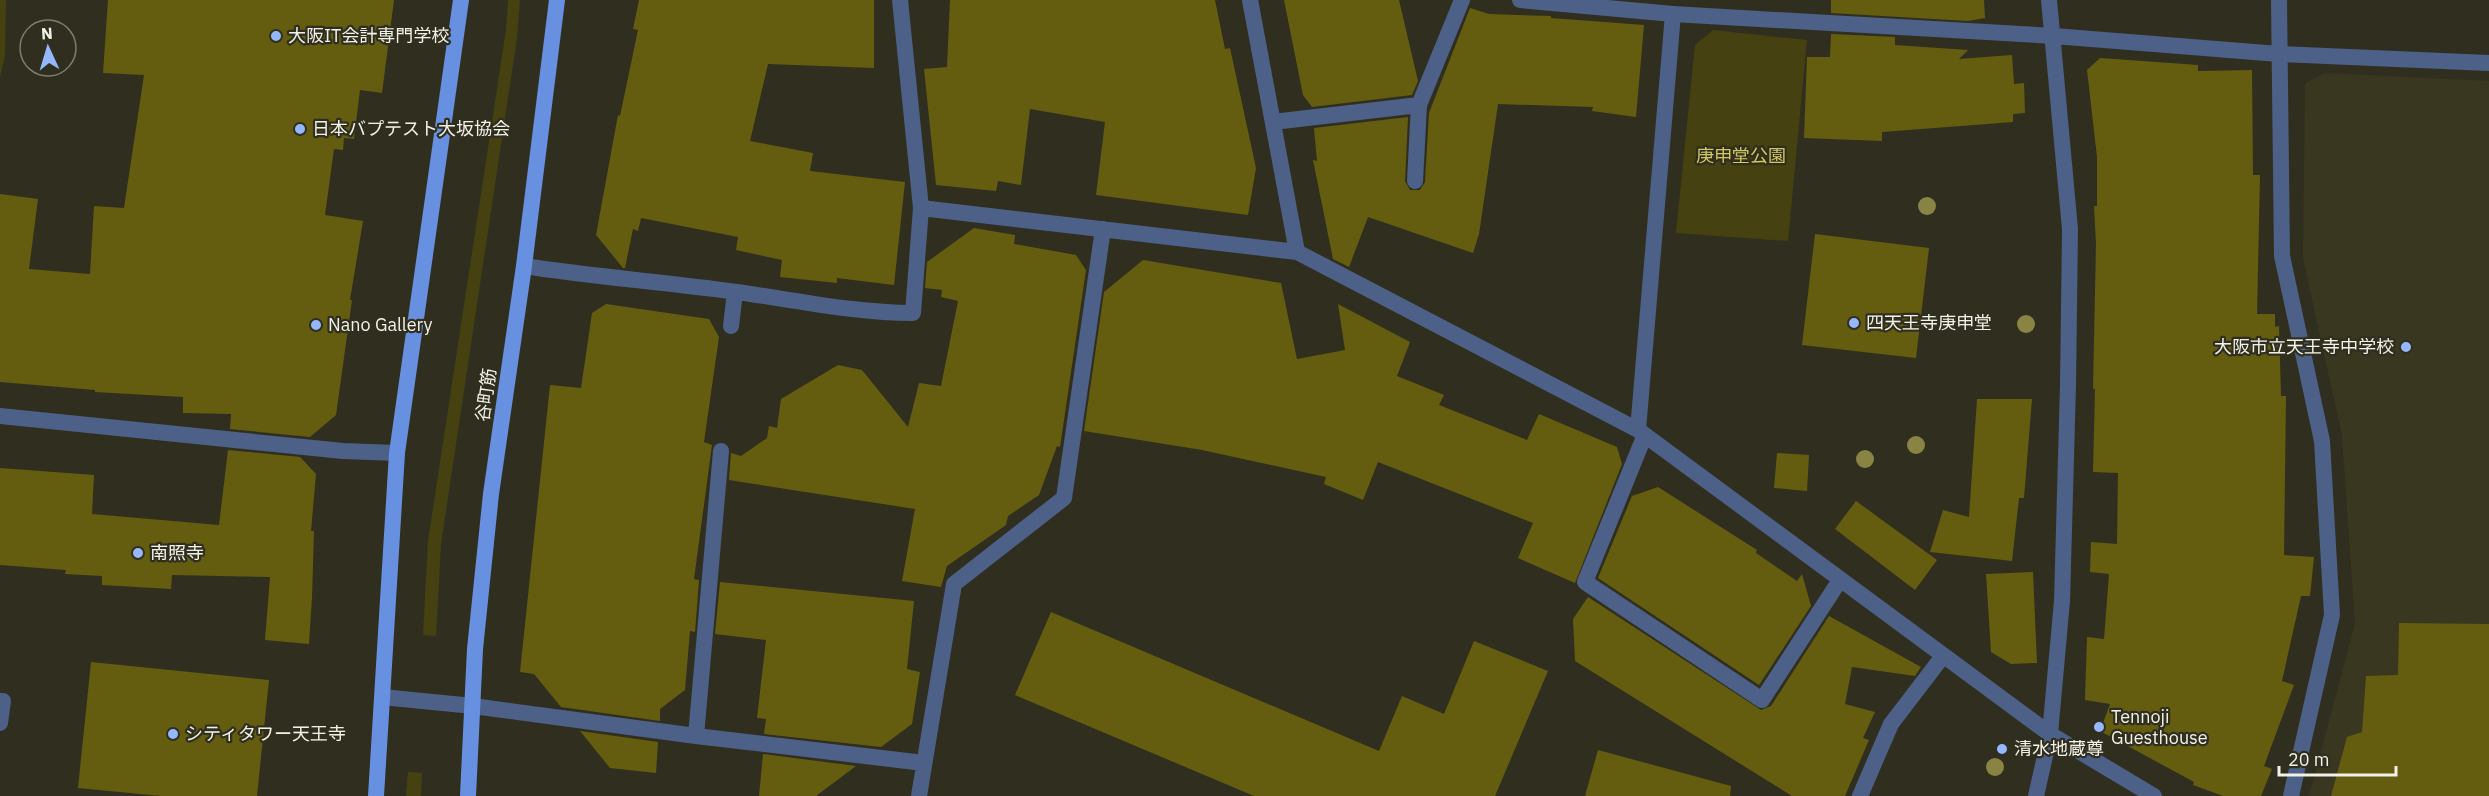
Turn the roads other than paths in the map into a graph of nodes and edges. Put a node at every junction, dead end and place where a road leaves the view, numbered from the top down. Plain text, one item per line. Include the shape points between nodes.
1 (461, 0) edge
2 (557, 0) edge
3 (900, 0) edge
4 (1250, 0) edge
5 (1462, 0) edge
6 (1520, 0) edge
7 (2049, 0) edge
8 (2279, 0) edge
9 (1673, 14) junction
10 (2054, 36) junction
11 (2279, 54) junction
12 (2489, 63) edge
13 (1419, 105) junction
14 (1273, 122) junction
15 (1415, 181) dead end
16 (921, 208) junction
17 (1103, 230) junction
18 (1297, 252) junction
19 (524, 266) junction
20 (735, 292) junction
21 (731, 326) dead end
22 (0, 416) edge
23 (1641, 434) junction
24 (721, 451) dead end
25 (397, 453) junction
26 (1840, 580) junction
27 (1943, 656) junction
28 (382, 698) junction
29 (0, 701) edge
30 (473, 706) junction
31 (0, 723) edge
32 (2050, 734) junction
33 (696, 736) junction
34 (924, 763) junction
35 (376, 796) edge
36 (468, 796) edge
37 (919, 796) edge
38 (1860, 796) edge
39 (2036, 796) edge
40 (2154, 796) edge
41 (2291, 796) edge

1 - 25 main road
2 - 19 main road, 谷町筋
3 - 16 street
4 - 14 street
5 - 13 street
6 - 9 street
7 - 10 street
8 - 11 street
9 - 10 street
9 - 23 street
10 - 11 street
10 - 32 street via 2070,229 2062,590
11 - 12 street
11 - 41 street via 2282,256 2322,441 2332,615
13 - 14 street
13 - 15 street
14 - 18 street
16 - 17 street
16 - 20 street via 913,313 875,313
17 - 18 street
17 - 34 street via 1064,498 954,584
18 - 23 street
19 - 20 street
19 - 30 main road, 谷町筋 via 491,494
20 - 21 street
22 - 25 street via 343,452
23 - 26 street
23 - 26 street via 1585,582 1762,700
24 - 33 street
25 - 28 main road
26 - 27 street
27 - 32 street
27 - 38 street via 1891,724
28 - 30 street
28 - 35 main road
29 - 31 street
30 - 33 street
30 - 36 main road, 谷町筋
32 - 39 street
32 - 40 street
33 - 34 street
34 - 37 street

